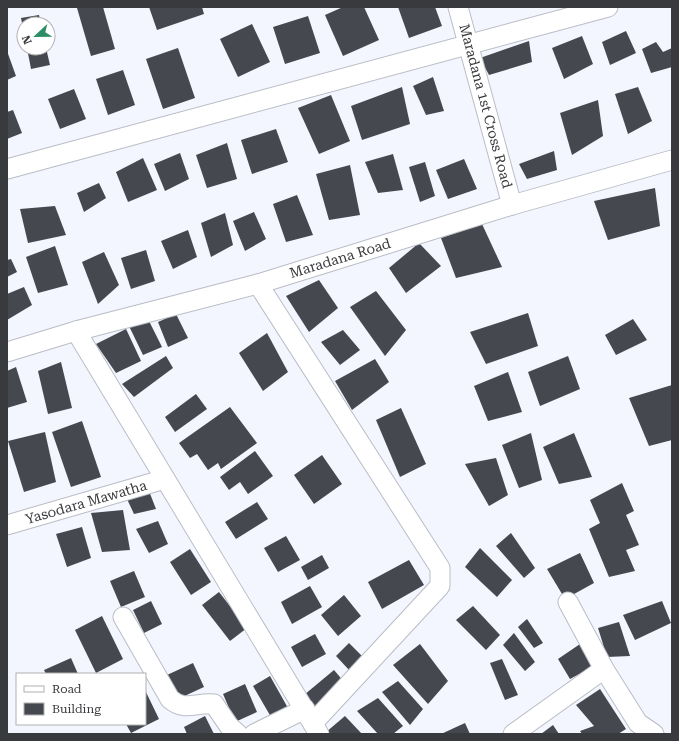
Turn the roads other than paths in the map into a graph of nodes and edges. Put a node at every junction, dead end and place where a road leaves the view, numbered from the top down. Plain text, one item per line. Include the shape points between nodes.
1 (458, 7) edge
2 (608, 7) edge
3 (470, 45) junction
4 (672, 160) edge
5 (7, 170) edge
6 (512, 205) junction
7 (258, 284) junction
8 (76, 331) junction
9 (7, 352) edge
10 (165, 479) junction
11 (7, 525) edge
12 (568, 602) dead end
13 (123, 617) dead end
14 (604, 669) junction
15 (312, 722) edge
16 (238, 734) edge
17 (254, 734) edge
18 (513, 734) edge
19 (654, 734) edge

1 - 3 street, Maradana 1st Cross Road
2 - 3 street
3 - 5 street
3 - 6 street, Maradana 1st Cross Road
4 - 6 street, Maradana Road
6 - 7 street, Maradana Road
7 - 8 street, Maradana Road
7 - 15 street via 440,568 440,586
8 - 9 street, Maradana Road
8 - 10 street
10 - 11 street, Yasodara Mawatha
10 - 15 street
12 - 14 street
13 - 16 street via 170,698 176,704 189,706 214,704 229,726
14 - 18 street
14 - 19 street via 638,723
15 - 17 street

